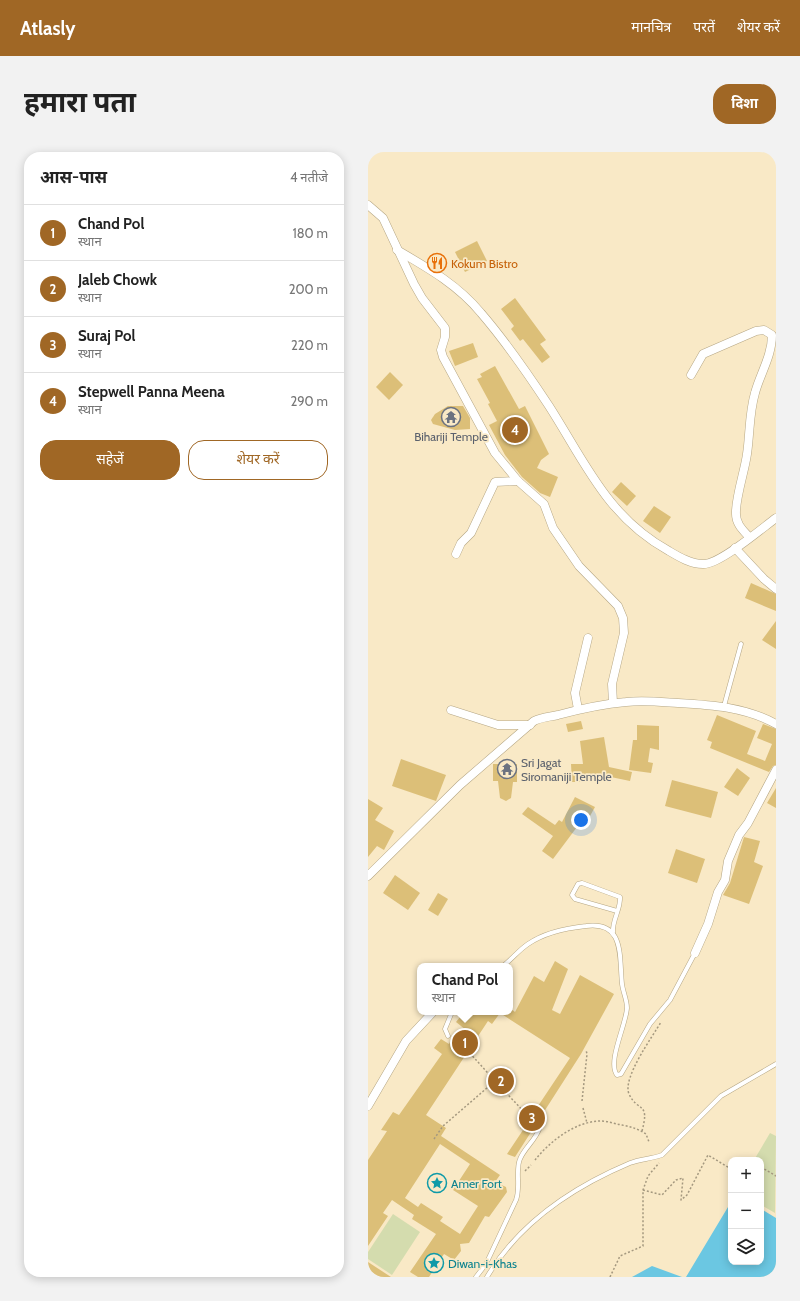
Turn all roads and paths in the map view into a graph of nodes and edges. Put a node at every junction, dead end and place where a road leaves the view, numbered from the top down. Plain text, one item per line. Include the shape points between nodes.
1 (368, 205) edge
2 (396, 250) junction
3 (691, 375) dead end
4 (518, 481) junction
5 (776, 518) edge
6 (750, 537) junction
7 (735, 548) junction
8 (456, 554) dead end
9 (776, 589) edge
10 (588, 638) dead end
11 (741, 644) dead end
12 (613, 703) junction
13 (724, 706) junction
14 (578, 709) junction
15 (451, 710) dead end
16 (776, 724) edge
17 (530, 725) junction
18 (776, 770) edge
19 (368, 876) edge
20 (617, 912) junction
21 (613, 933) junction
22 (695, 953) joint
23 (506, 963) edge
24 (430, 1015) edge
25 (451, 1015) edge
26 (661, 1022) dead end
27 (448, 1036) dead end
28 (586, 1050) dead end
29 (468, 1051) dead end
30 (776, 1064) edge
31 (494, 1081) junction
32 (582, 1101) dead end
33 (368, 1106) edge
34 (584, 1108) dead end
35 (528, 1116) dead end
36 (587, 1123) junction
37 (540, 1127) dead end
38 (642, 1131) junction
39 (434, 1139) dead end
40 (649, 1142) dead end
41 (658, 1156) junction
42 (535, 1160) dead end
43 (728, 1167) edge
44 (764, 1169) edge
45 (776, 1176) edge
46 (643, 1190) junction
47 (476, 1277) edge
48 (487, 1277) edge
49 (610, 1277) edge

1 - 2 street via 383,218
2 - 4 street via 422,298 445,328 446,337 441,350 444,361 495,453
2 - 7 street via 450,283 481,312 508,345 597,485 637,528 665,548 695,563 709,564
3 - 6 street via 703,354 756,331 764,330 772,335 767,362 755,394 750,418 747,453 736,514 739,526
4 - 8 street via 494,482 471,533 461,543
4 - 12 street via 544,504 553,528 579,566 618,606 623,618 624,633 612,684
5 - 6 street
6 - 7 street
7 - 9 street
10 - 14 street via 575,693
11 - 13 lane
12 - 13 street via 663,702
12 - 14 street
13 - 16 street via 766,718
14 - 17 street via 542,717
15 - 17 street via 498,725
17 - 19 street via 460,785
18 - 22 street via 739,835 728,861 725,880
20 - 20 lane via 620,897 582,883 576,887 572,896 575,899
20 - 21 lane via 612,923
21 - 22 lane via 617,938 627,1008 613,1067 617,1075 621,1074 650,1024 670,1000
21 - 23 lane via 603,925 596,924 547,935 528,944
24 - 33 street via 406,1041
25 - 27 lane via 445,1029
26 - 38 path via 628,1084 629,1093 645,1113
28 - 32 path
29 - 31 path
30 - 41 lane via 721,1096 666,1152
31 - 35 path
31 - 39 path via 443,1126
34 - 36 path
36 - 38 path via 610,1122
36 - 42 path via 551,1144
37 - 47 lane via 539,1133 519,1160 519,1192 516,1200 486,1264
38 - 40 path
41 - 46 path via 660,1162 648,1176
41 - 48 lane via 631,1162 559,1200 498,1259
43 - 46 path via 708,1155 687,1195 681,1200 683,1178 676,1180 662,1195
44 - 45 path
46 - 49 path via 643,1246 620,1256

